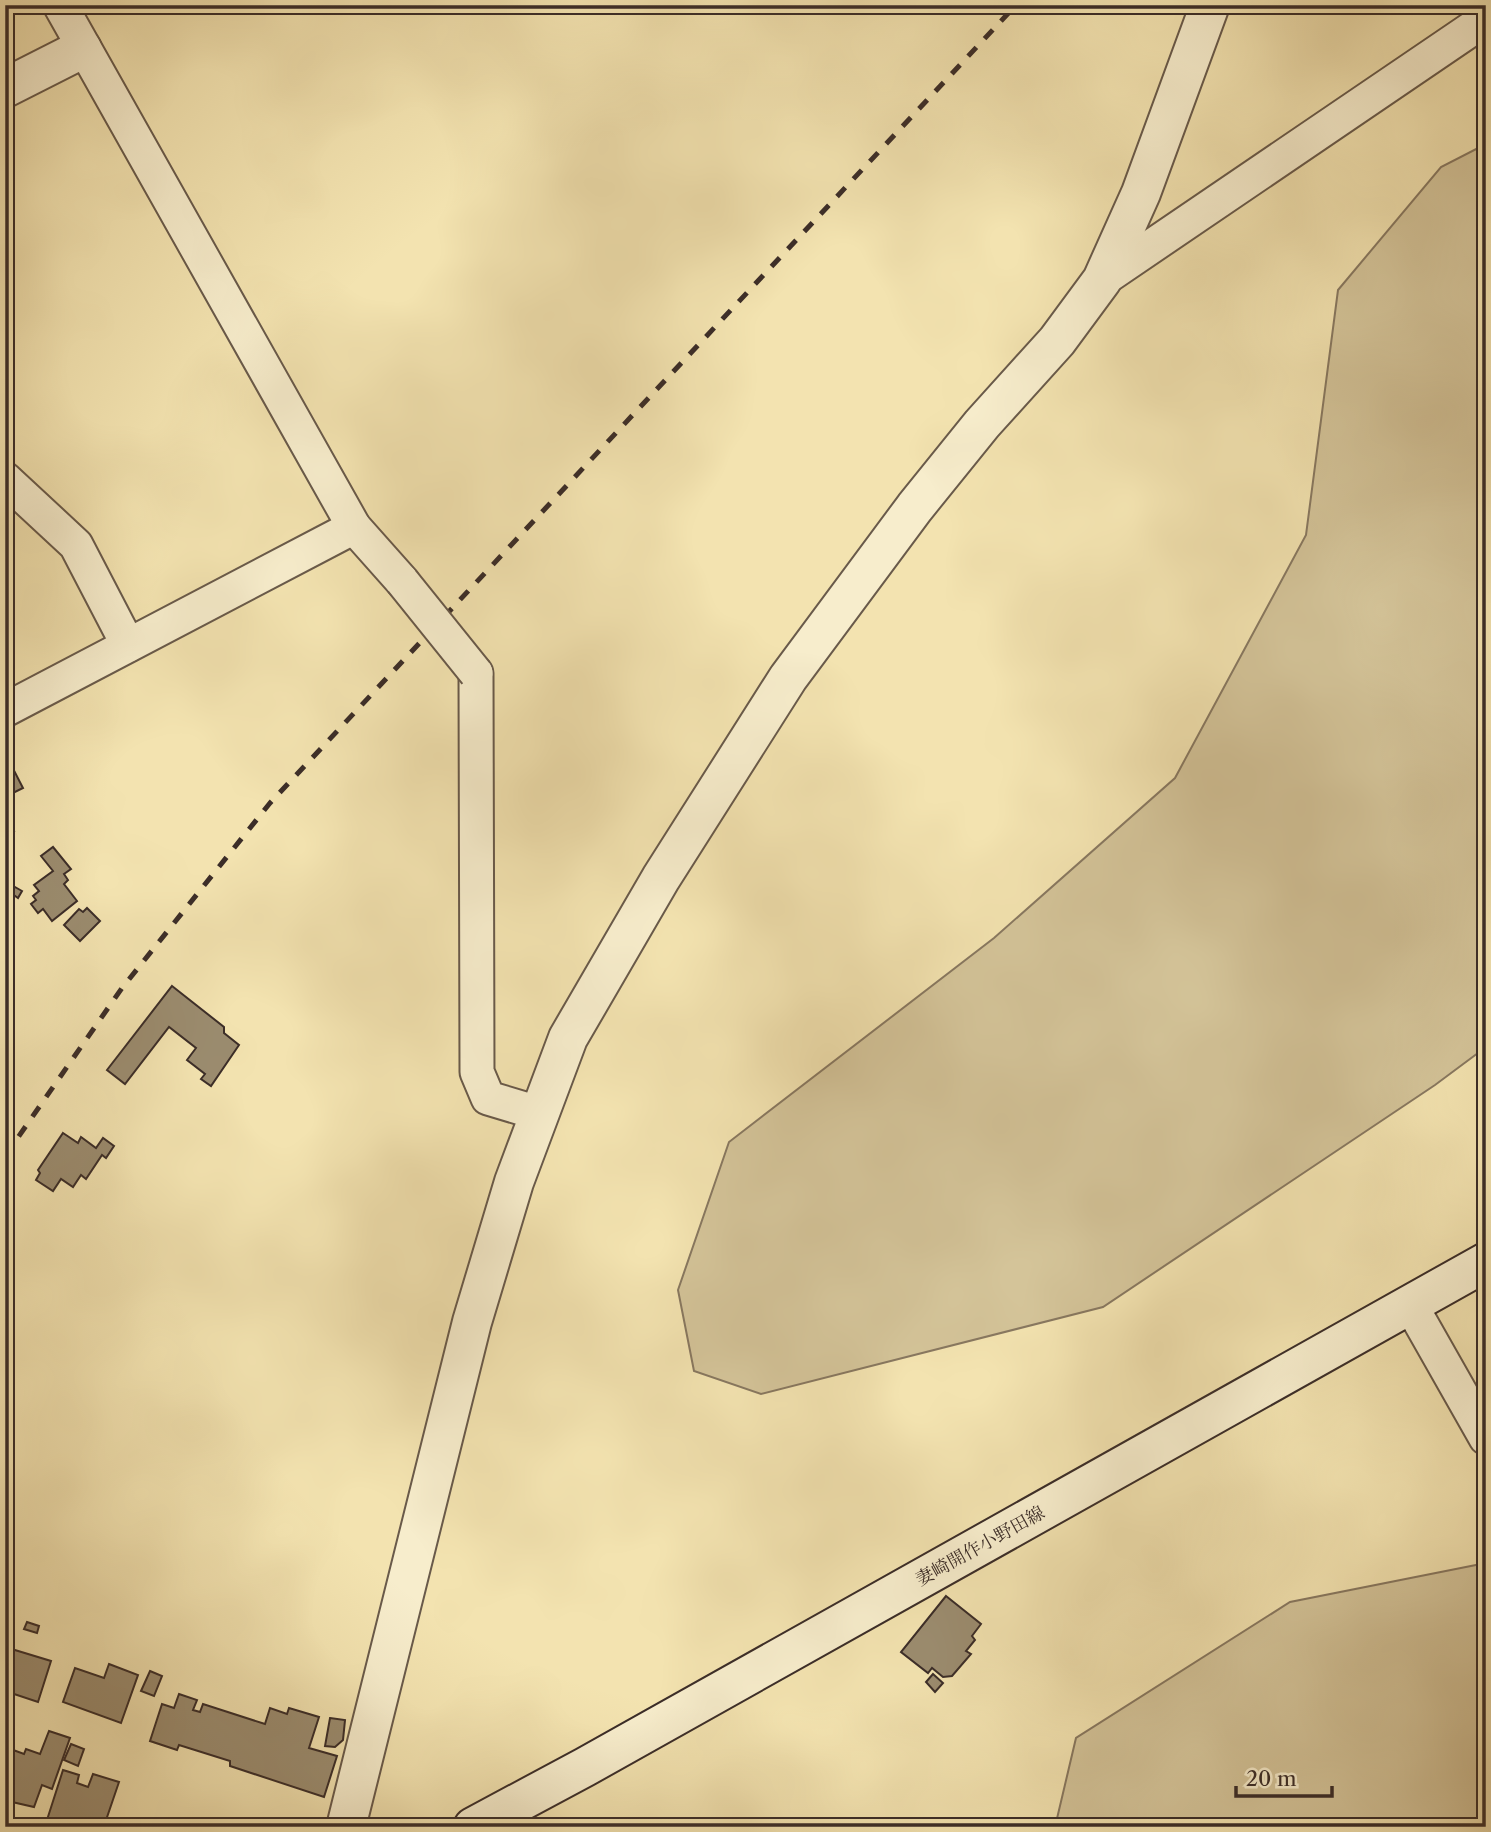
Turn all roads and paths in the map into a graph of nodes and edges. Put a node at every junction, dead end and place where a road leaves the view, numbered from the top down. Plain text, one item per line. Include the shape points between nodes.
1 (60, 5) edge
2 (1210, 5) edge
3 (1486, 19) edge
4 (82, 49) junction
5 (5, 88) edge
6 (1102, 280) junction
7 (5, 479) edge
8 (354, 527) junction
9 (128, 645) junction
10 (5, 710) edge
11 (538, 1113) junction
12 (1486, 1262) edge
13 (1409, 1304) junction
14 (1486, 1438) edge
15 (346, 1827) edge
16 (473, 1827) edge

1 - 4 street
2 - 6 street via 1141,193
3 - 6 street
4 - 5 street
4 - 8 street
6 - 11 street via 1057,341 915,507 788,678 661,878 568,1038
7 - 9 street via 76,545
8 - 9 street
8 - 11 street, bridge via 476,673 477,1072 488,1098
9 - 10 street
11 - 15 street via 472,1322
12 - 13 street, 妻崎開作小野田線
13 - 14 street
13 - 16 street, 妻崎開作小野田線

